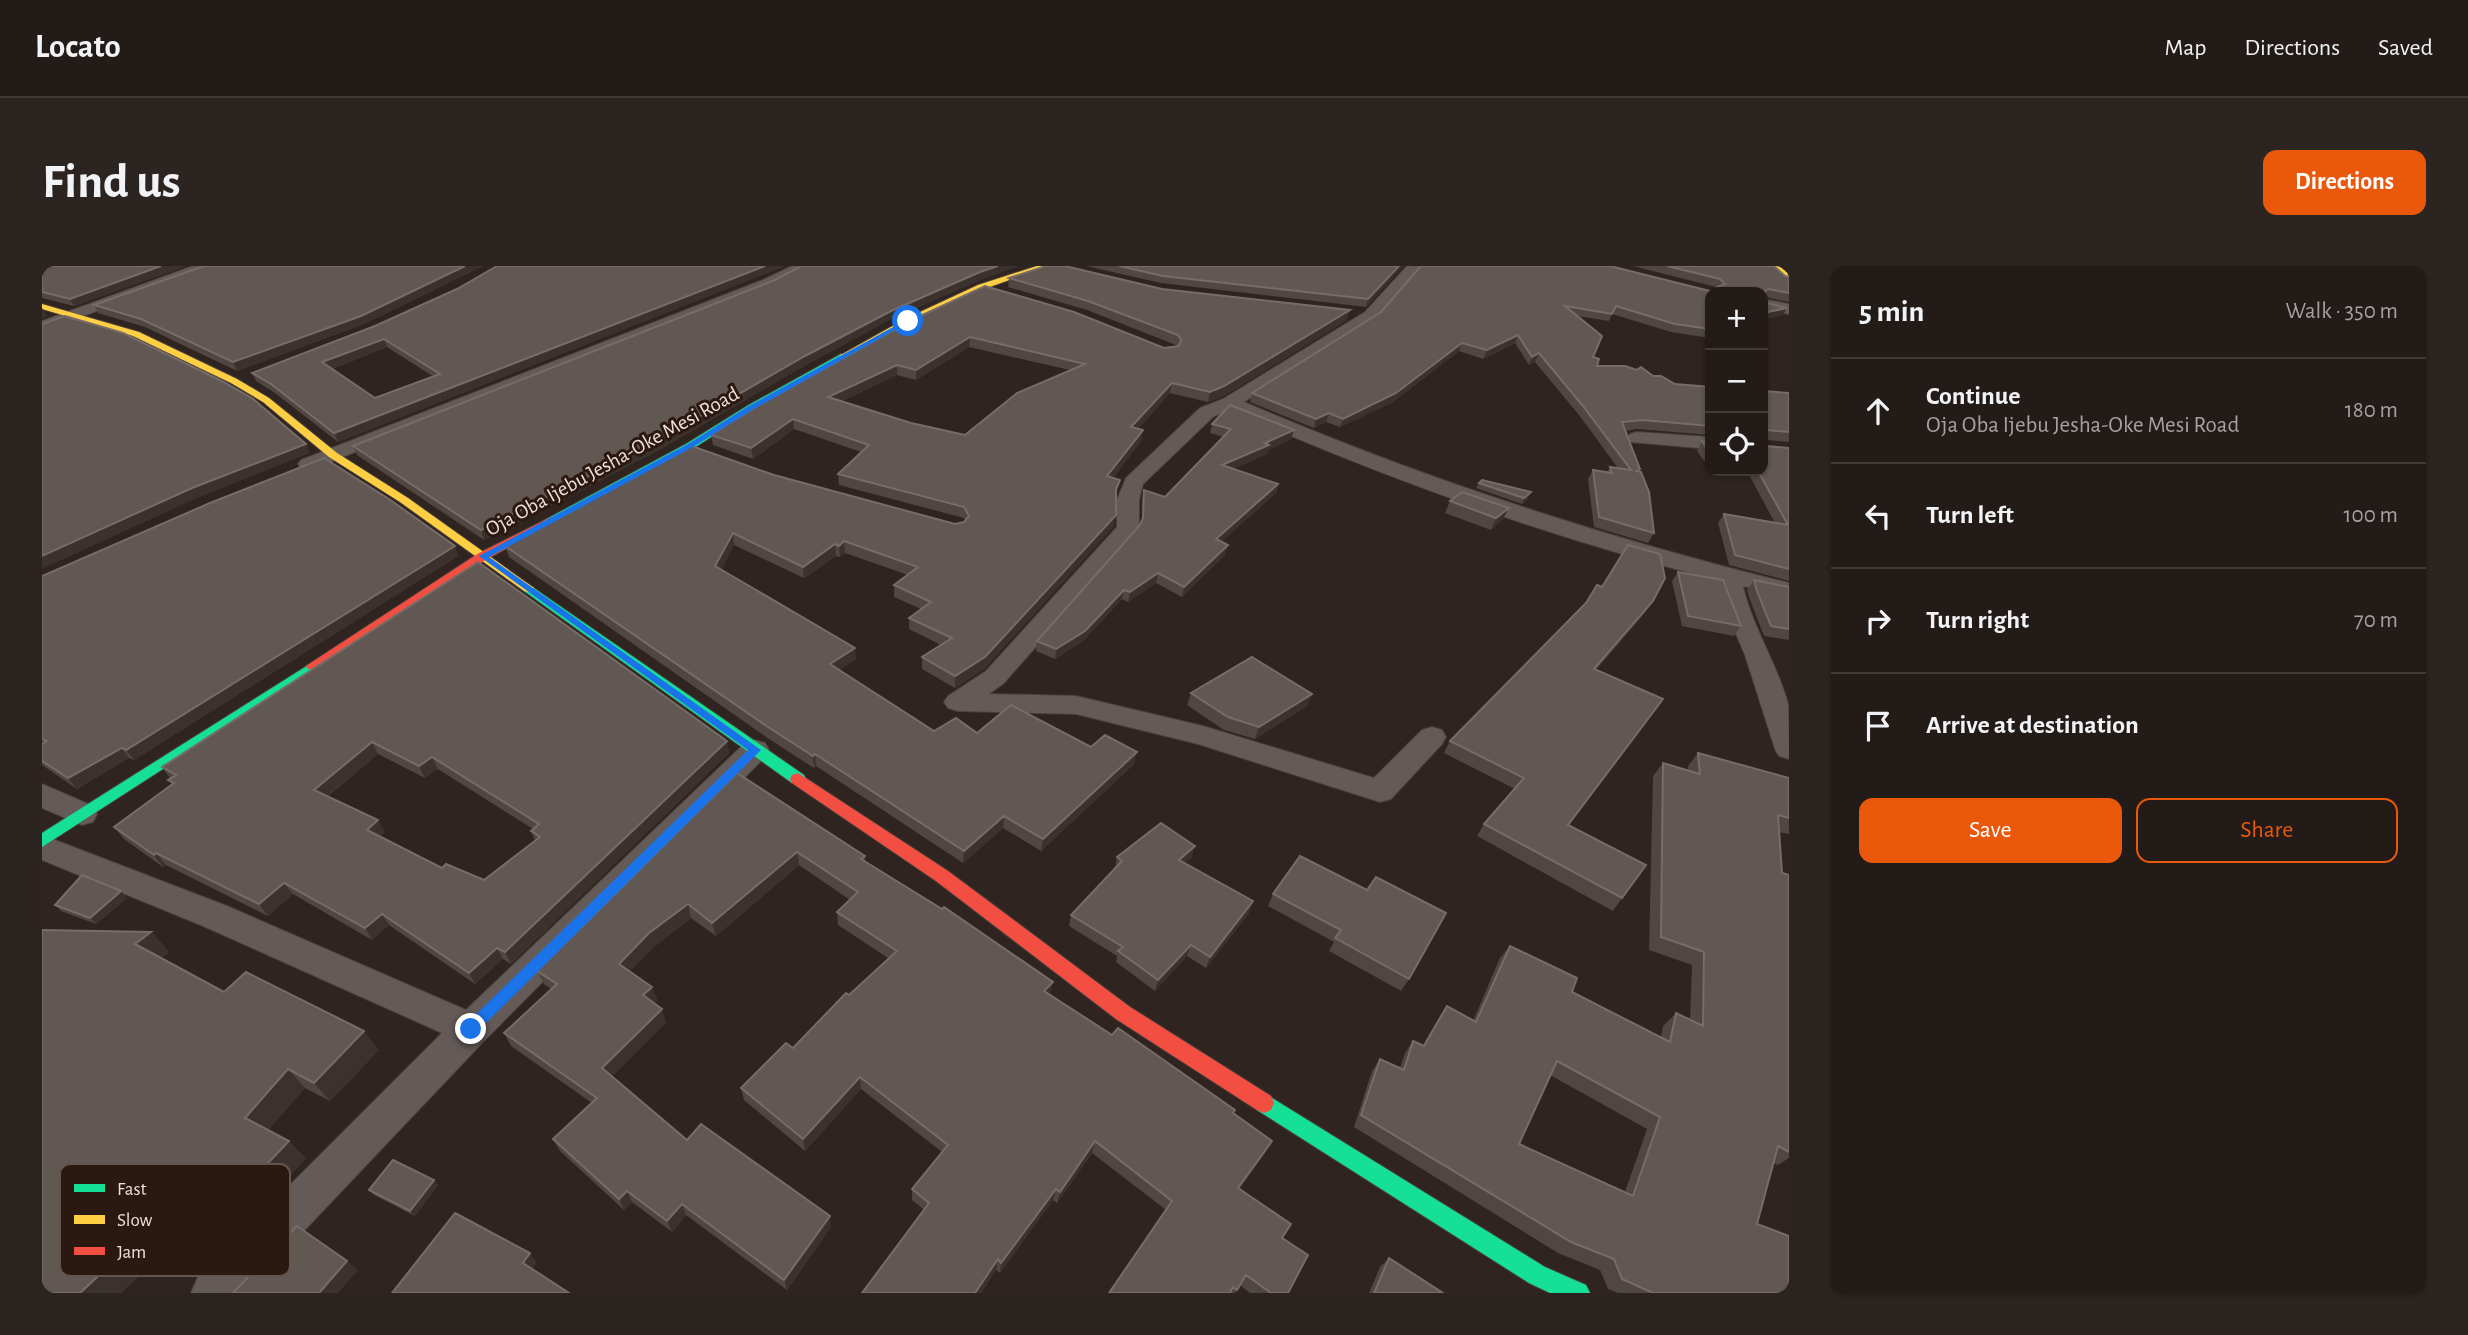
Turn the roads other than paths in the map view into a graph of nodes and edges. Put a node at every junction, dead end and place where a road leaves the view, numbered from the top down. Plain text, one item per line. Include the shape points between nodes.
1 (207, 266) edge
2 (803, 266) edge
3 (1045, 266) edge
4 (1415, 266) edge
5 (1773, 266) edge
6 (1789, 278) edge
7 (981, 287) junction
8 (1004, 293) edge
9 (1768, 305) edge
10 (42, 306) edge
11 (1789, 309) edge
12 (1346, 313) edge
13 (72, 315) junction
14 (1371, 315) junction
15 (42, 326) edge
16 (258, 372) edge
17 (233, 381) junction
18 (1230, 403) junction
19 (1637, 438) dead end
20 (1705, 443) edge
21 (690, 446) junction
22 (714, 454) edge
23 (333, 455) junction
24 (295, 470) edge
25 (483, 556) junction
26 (1729, 576) junction
27 (1789, 590) edge
28 (1432, 737) dead end
29 (1789, 746) edge
30 (755, 750) junction
31 (42, 795) edge
32 (82, 814) junction
33 (42, 841) edge
34 (42, 847) edge
35 (471, 1029) junction
36 (290, 1215) edge
37 (1536, 1275) junction
38 (231, 1276) edge
39 (214, 1293) edge
40 (1536, 1293) edge
41 (1578, 1293) edge

1 - 13 street
2 - 23 street
3 - 7 street, Oja Oba Ijebu Jesha-Oke Mesi Road
4 - 14 street
5 - 6 street
7 - 8 street
7 - 21 street, Oja Oba Ijebu Jesha-Oke Mesi Road via 908,321
9 - 11 street
10 - 13 street
12 - 14 street
13 - 15 street
13 - 17 street via 136,334
14 - 18 street
16 - 17 street
17 - 23 street via 266,400
18 - 26 street via 1300,435 1481,502 1643,554
18 - 28 street via 1207,412 1133,482 1128,528 995,677 958,702 1076,705 1203,736 1380,791
19 - 20 street
21 - 22 street
21 - 25 street, Oja Oba Ijebu Jesha-Oke Mesi Road
23 - 24 street
23 - 25 street
25 - 30 street
25 - 32 street, Oja Oba Ijebu Jesha-Oke Mesi Road
26 - 27 street
26 - 29 street via 1734,601
30 - 35 street
30 - 37 street via 942,876 1124,1013
31 - 32 street
32 - 33 street, Oja Oba Ijebu Jesha-Oke Mesi Road
34 - 35 street via 215,916
35 - 36 street
37 - 40 street
37 - 41 street
38 - 39 street

